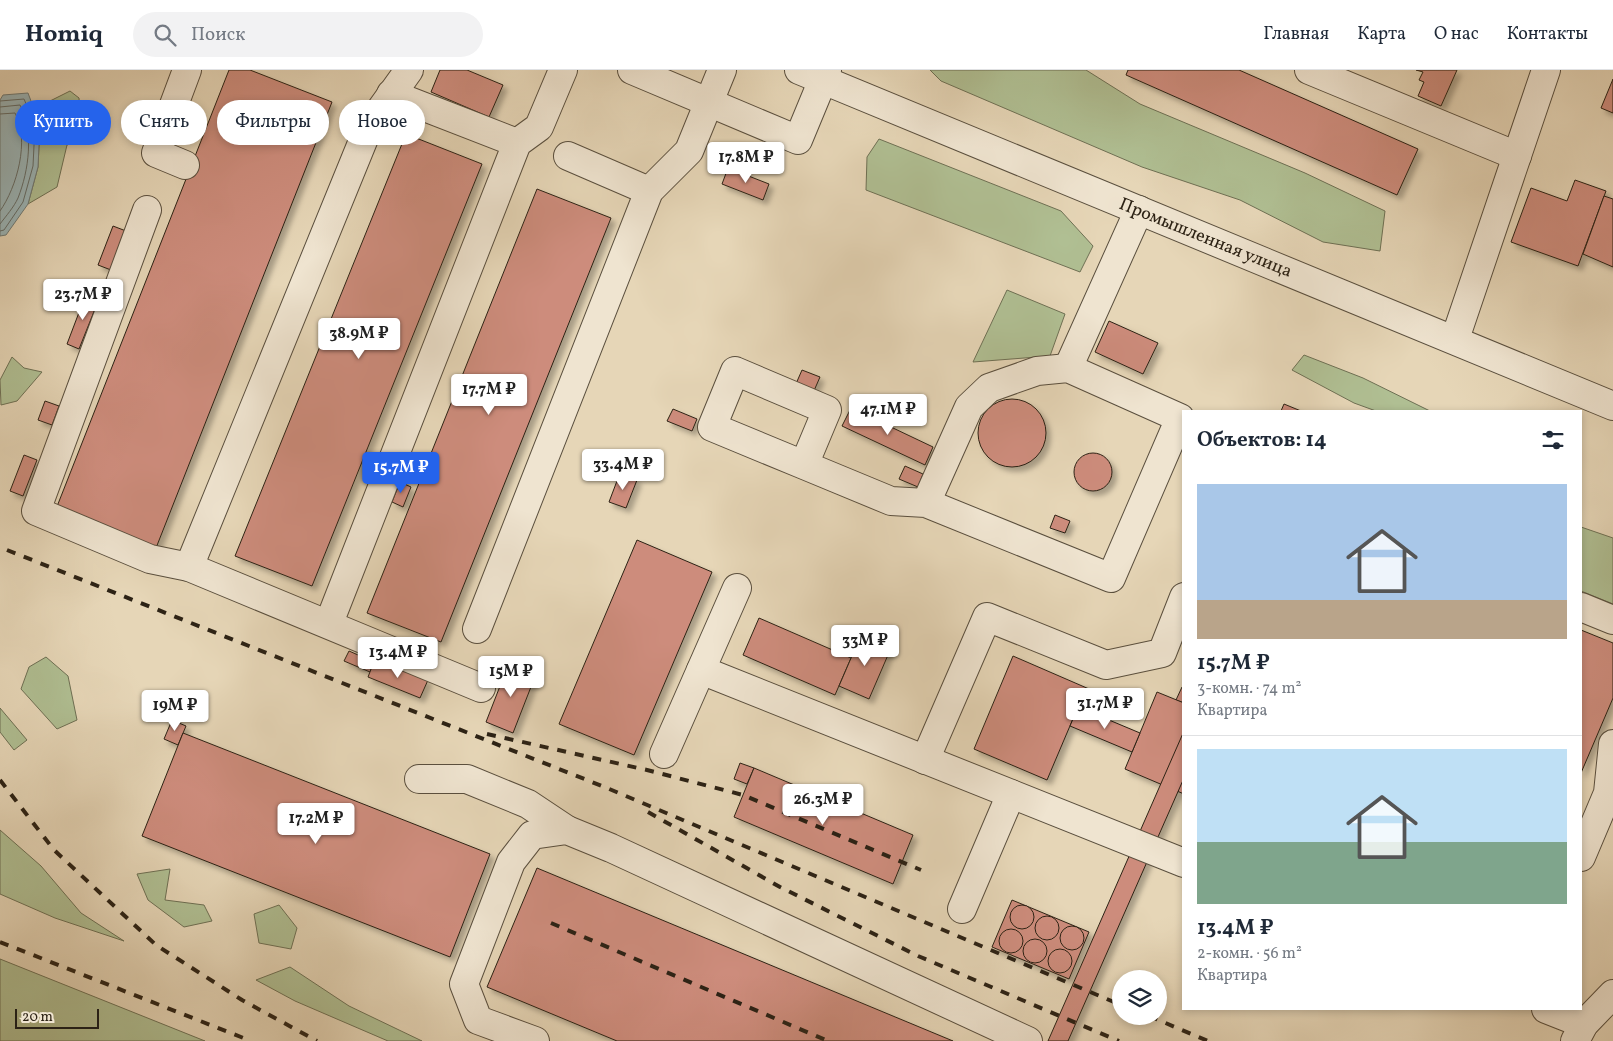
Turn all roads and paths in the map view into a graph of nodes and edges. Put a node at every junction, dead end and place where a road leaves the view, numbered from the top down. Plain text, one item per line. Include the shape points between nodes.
1 (187, 70) edge
2 (409, 70) edge
3 (563, 70) edge
4 (632, 70) edge
5 (722, 70) edge
6 (1309, 70) edge
7 (1546, 70) edge
8 (817, 73) edge
9 (391, 94) junction
10 (708, 103) junction
11 (517, 143) junction
12 (568, 156) dead end
13 (1517, 156) junction
14 (184, 165) dead end
15 (649, 191) junction
16 (147, 210) dead end
17 (1139, 210) junction
18 (1455, 339) junction
19 (1068, 368) junction
20 (1613, 406) edge
21 (804, 465) dead end
22 (926, 503) junction
23 (189, 567) junction
24 (736, 588) dead end
25 (1182, 602) edge
26 (1582, 607) edge
27 (1613, 620) edge
28 (330, 623) junction
29 (477, 629) dead end
30 (701, 670) junction
31 (481, 688) dead end
32 (1613, 744) edge
33 (664, 754) dead end
34 (925, 760) junction
35 (419, 779) dead end
36 (1011, 794) junction
37 (567, 830) junction
38 (1582, 855) edge
39 (1182, 862) edge
40 (962, 909) dead end
41 (1613, 994) edge
42 (1547, 1010) edge
43 (1580, 1033) edge
44 (535, 1041) edge
45 (1028, 1041) edge

1 - 14 street via 156,153
2 - 9 street
3 - 11 street via 539,127
4 - 10 street
5 - 10 street
6 - 13 street
7 - 13 street
8 - 10 street via 798,140
8 - 17 street, Промышленная улица
9 - 11 street
9 - 23 street via 370,126
10 - 15 street via 689,151
11 - 28 street
12 - 15 street
13 - 18 street
15 - 29 street
16 - 23 street via 36,511 150,559
17 - 18 street, Промышленная улица
17 - 19 street
18 - 20 street, Промышленная улица
19 - 22 street via 1036,371 990,388 969,407
19 - 22 street via 1180,418 1111,578
21 - 22 street via 891,501
23 - 28 street
24 - 30 street
25 - 34 street via 1162,653 1106,665 987,617
26 - 27 street
28 - 31 street
30 - 33 street
30 - 34 street
32 - 38 street via 1608,794
34 - 36 street
35 - 37 street via 467,779 528,804
36 - 39 street
36 - 40 street
37 - 44 street via 532,835 511,862 464,984 478,1020
37 - 45 street
41 - 43 street
42 - 43 street

